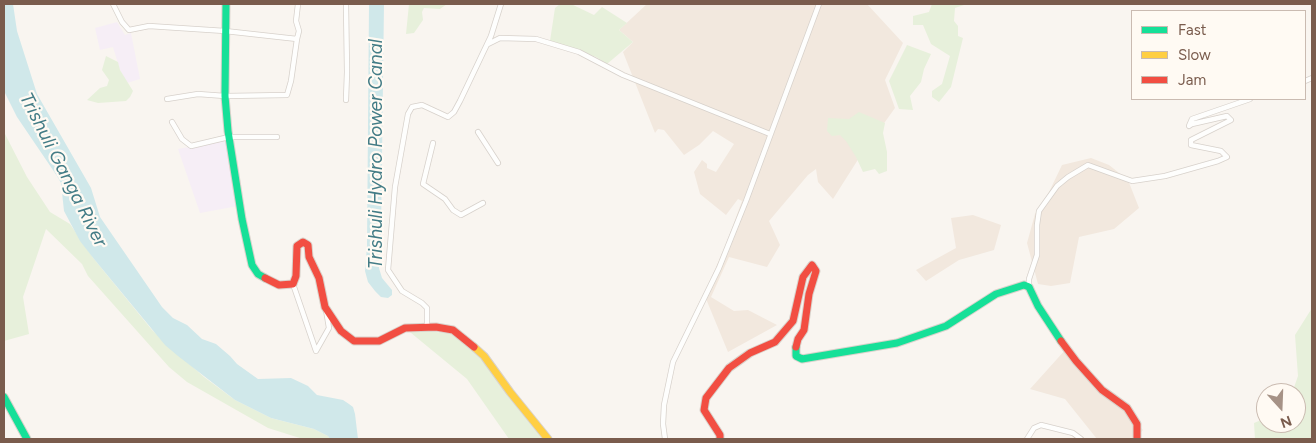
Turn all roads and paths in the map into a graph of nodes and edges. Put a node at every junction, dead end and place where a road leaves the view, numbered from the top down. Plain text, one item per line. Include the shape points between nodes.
1 (113, 4) edge
2 (226, 4) edge
3 (298, 4) edge
4 (346, 4) edge
5 (501, 4) edge
6 (819, 4) edge
7 (225, 31) junction
8 (297, 39) junction
9 (485, 47) junction
10 (225, 96) junction
11 (167, 99) dead end
12 (346, 100) dead end
13 (1247, 100) edge
14 (172, 122) dead end
15 (478, 132) dead end
16 (770, 134) junction
17 (229, 137) junction
18 (277, 137) dead end
19 (433, 143) dead end
20 (498, 163) dead end
21 (483, 203) dead end
22 (293, 284) junction
23 (1029, 287) junction
24 (326, 306) junction
25 (427, 326) junction
26 (4, 397) edge
27 (27, 439) edge
28 (548, 439) edge
29 (664, 439) edge
30 (720, 439) edge
31 (1027, 439) edge
32 (1081, 439) edge
33 (1137, 439) edge

1 - 7 street via 129,30 149,26
2 - 7 street
3 - 8 street
4 - 12 street
5 - 9 street
6 - 16 street
7 - 8 street
7 - 10 street
8 - 10 street via 287,95
9 - 16 street via 500,38 536,39 579,52 623,74
9 - 25 street via 454,112 448,117 422,105 412,107 408,114 395,187 388,270 402,292 427,308
10 - 11 street via 198,94
10 - 17 street
13 - 23 street via 1192,119 1189,126 1227,116 1231,120 1191,140 1191,145 1221,151 1227,157 1165,176 1132,181 1088,164 1057,186 1039,211 1037,256
14 - 17 street via 190,146
15 - 20 street
16 - 29 street via 719,268 672,362 664,404
17 - 18 street
17 - 22 street via 252,265 258,274 279,285
19 - 21 street via 423,184 461,215
22 - 24 street via 297,246 303,242 308,245
22 - 24 street via 316,351 329,328
23 - 30 street via 1024,285 996,294 946,326 897,343 802,359 796,356 795,349 804,330 816,271 812,265 803,277 793,321 775,342 750,353 729,368 706,398 704,410
23 - 33 street via 1038,306 1076,361 1102,390 1127,408 1137,424
24 - 25 street via 341,330 354,340 379,341 405,328
25 - 28 street via 453,330 484,356
26 - 27 street
31 - 32 street via 1034,428 1041,425 1073,432

